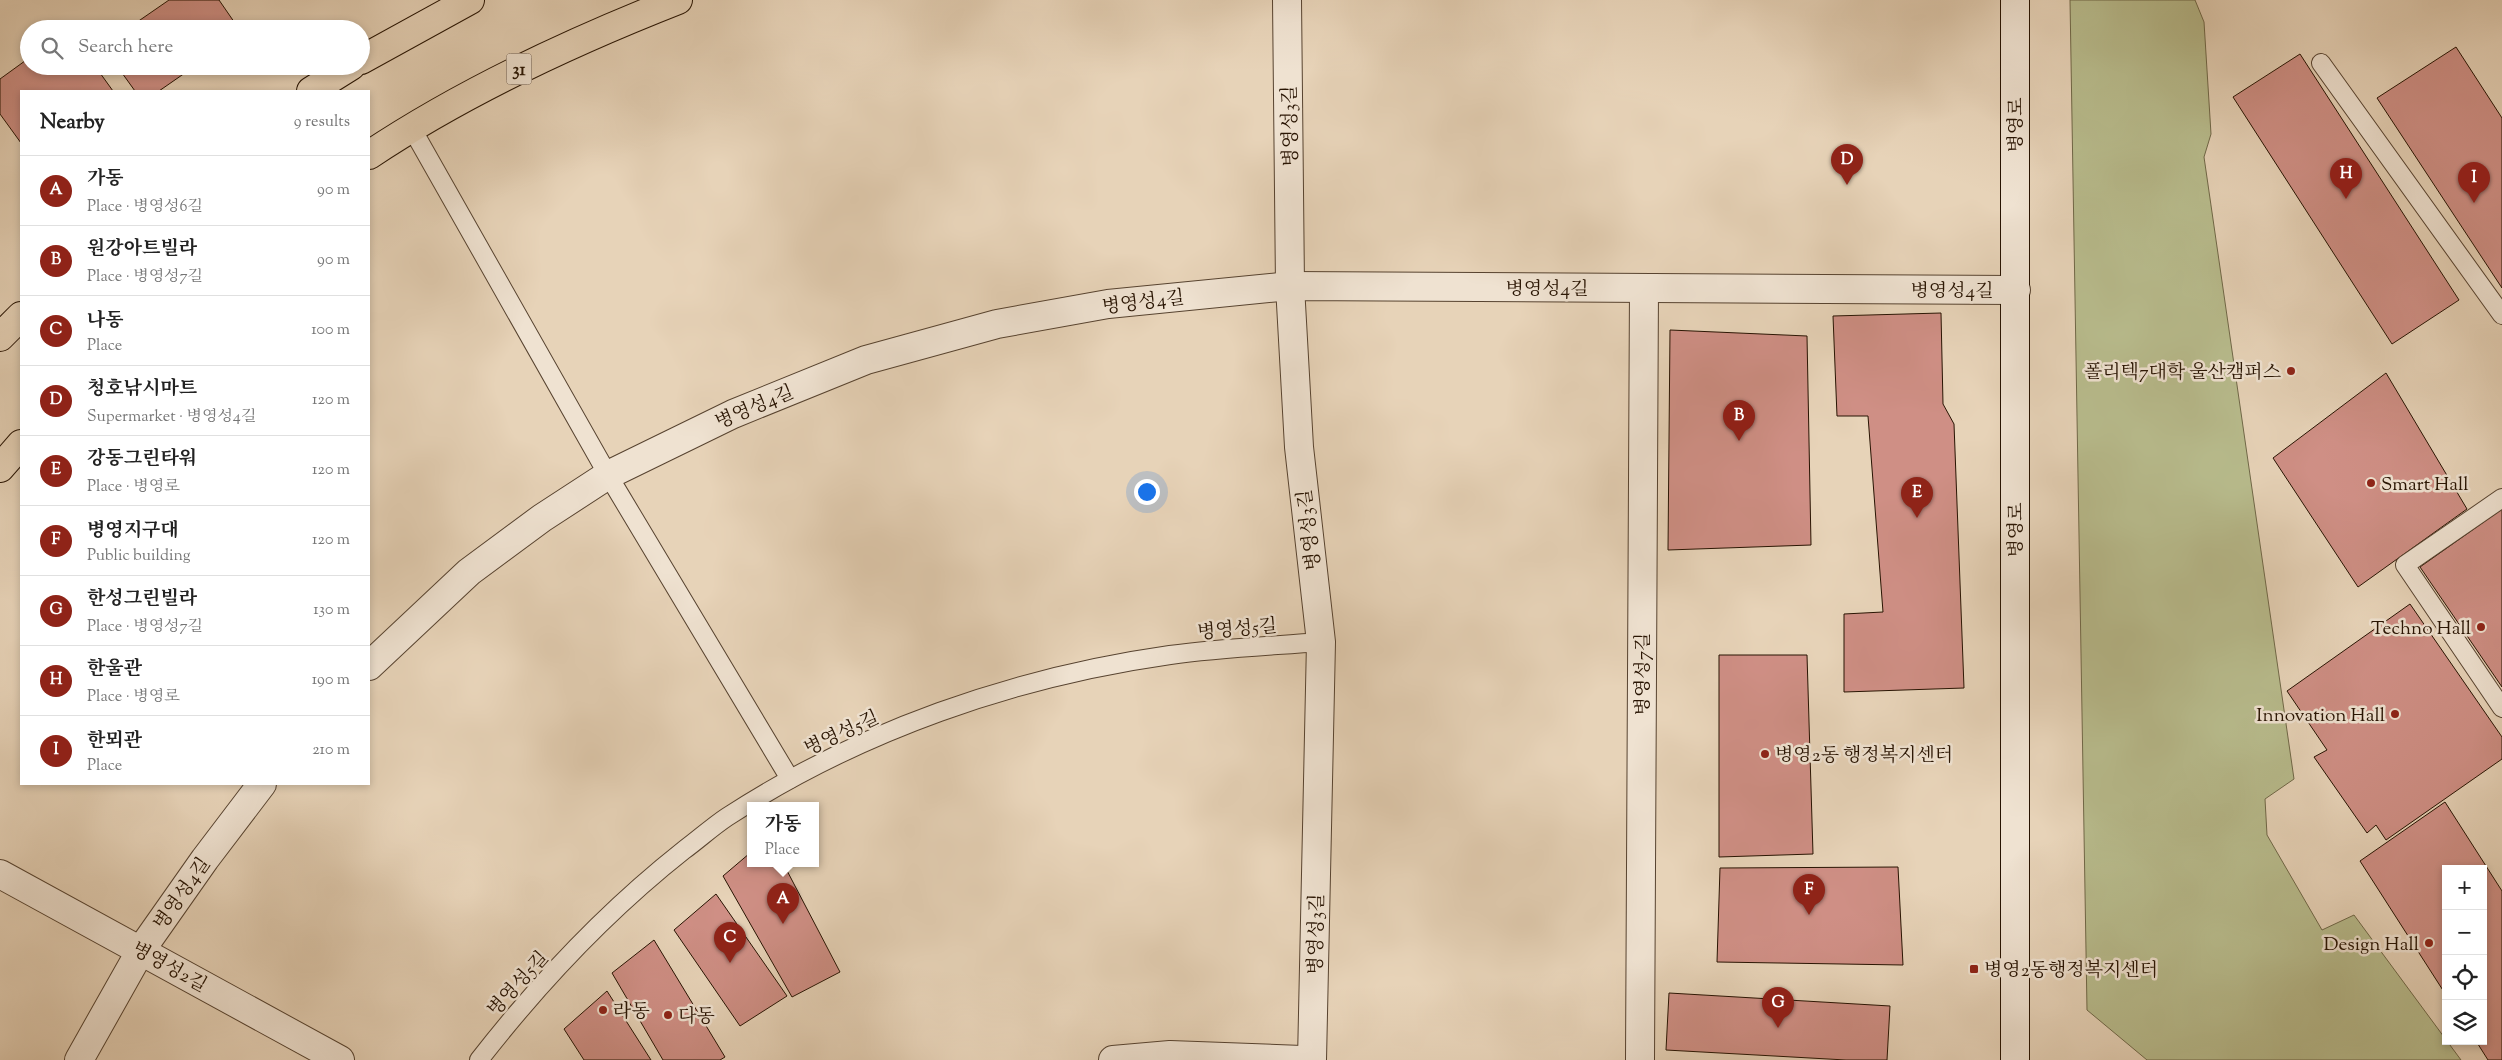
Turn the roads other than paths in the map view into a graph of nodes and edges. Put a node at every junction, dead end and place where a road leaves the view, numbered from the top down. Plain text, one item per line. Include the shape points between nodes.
1 (470, 0) edge
2 (678, 0) edge
3 (1286, 0) edge
4 (2015, 0) edge
5 (370, 55) edge
6 (2321, 63) dead end
7 (337, 75) edge
8 (313, 90) edge
9 (411, 126) junction
10 (370, 154) edge
11 (1290, 286) junction
12 (1644, 288) junction
13 (2016, 290) junction
14 (2502, 315) edge
15 (20, 317) edge
16 (0, 337) edge
17 (20, 445) edge
18 (0, 468) edge
19 (608, 475) junction
20 (2502, 498) edge
21 (1321, 642) junction
22 (370, 665) edge
23 (2502, 708) edge
24 (790, 779) junction
25 (261, 785) edge
26 (752, 802) edge
27 (747, 805) edge
28 (0, 874) edge
29 (141, 950) junction
30 (79, 1060) edge
31 (340, 1060) edge
32 (480, 1060) edge
33 (1113, 1060) edge
34 (1302, 1060) edge
35 (1312, 1060) edge
36 (1640, 1060) edge
37 (2015, 1060) edge

1 - 5 main road
2 - 9 main road, 31 via 541,58
3 - 11 street, 병영성3길
4 - 13 street, 병영로
6 - 14 lane
7 - 8 main road
9 - 10 main road, 31
9 - 19 lane
11 - 12 street, 병영성4길
11 - 19 street, 병영성4길 via 1108,304 997,324 876,357 734,414
11 - 21 street, 병영성3길 via 1299,447
12 - 13 street, 병영성4길
12 - 36 street, 병영성7길
13 - 37 street, 병영로
15 - 16 main road
17 - 18 main road
19 - 22 street, 병영성4길 via 542,518 469,572
19 - 24 lane
20 - 23 lane via 2405,565
21 - 24 lane, 병영성5길 via 1170,655 1011,688 933,714
21 - 35 street, 병영성3길
24 - 26 lane, 병영성5길
25 - 29 street, 병영성4길
27 - 32 lane, 병영성5길 via 725,818 655,874 583,941 507,1024
28 - 29 street, 병영성2길
29 - 30 street, 병영성4길
29 - 31 street, 병영성2길
33 - 34 street via 1170,1055

